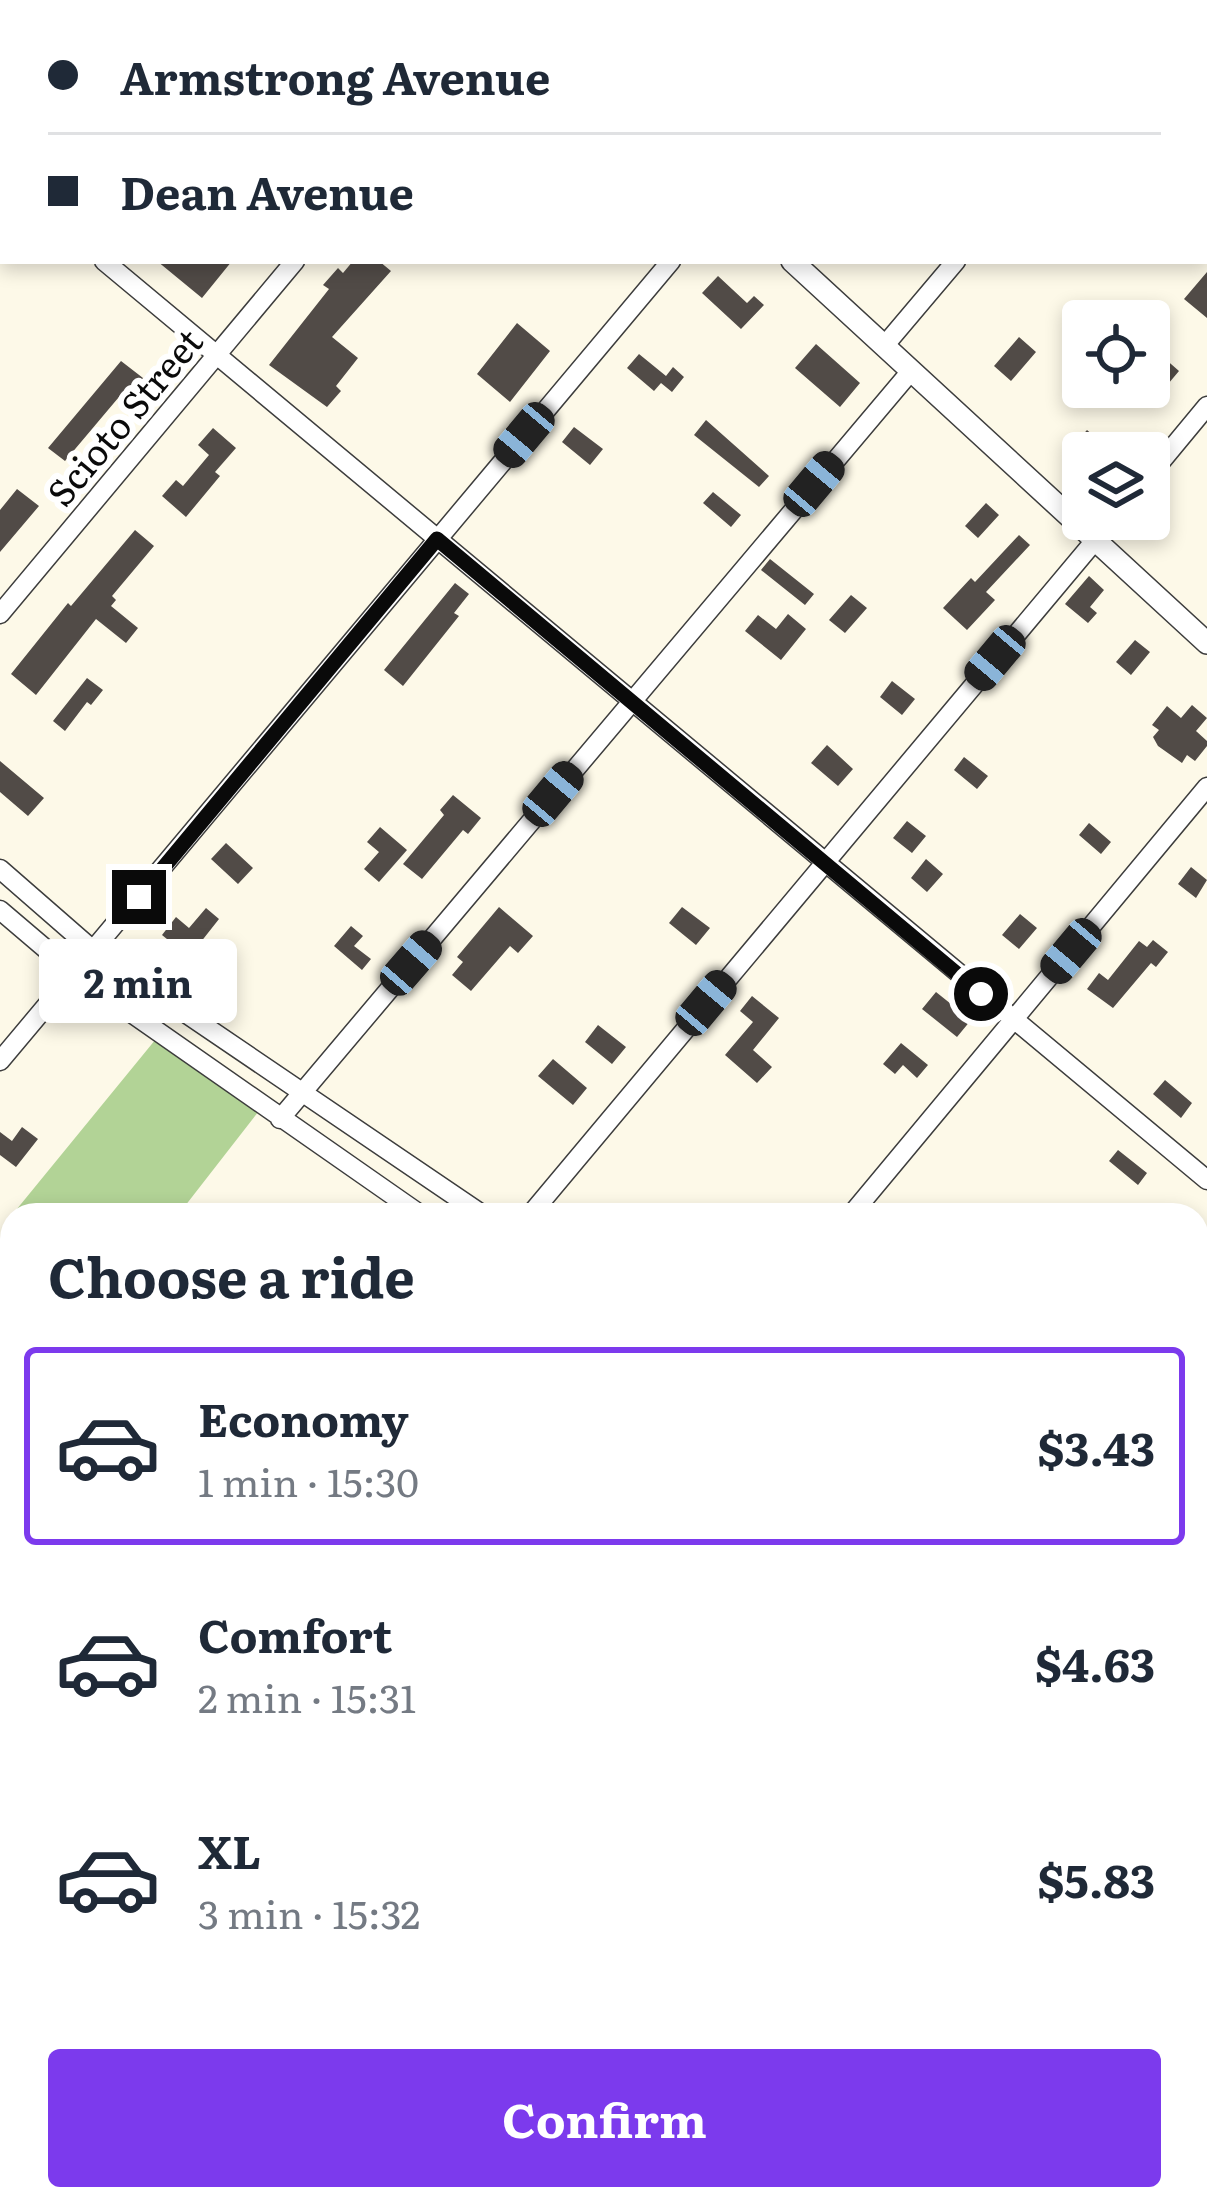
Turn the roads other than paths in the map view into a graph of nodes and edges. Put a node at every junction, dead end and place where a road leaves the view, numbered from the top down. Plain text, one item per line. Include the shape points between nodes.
1 (108, 264) edge
2 (293, 264) edge
3 (667, 264) edge
4 (795, 264) edge
5 (953, 264) edge
6 (885, 345) junction
7 (217, 355) junction
8 (911, 370) junction
9 (1207, 406) edge
10 (1170, 451) edge
11 (437, 539) junction
12 (1094, 542) junction
13 (0, 614) edge
14 (1207, 644) edge
15 (632, 700) junction
16 (1207, 787) edge
17 (824, 862) junction
18 (0, 869) edge
19 (0, 910) edge
20 (94, 951) junction
21 (74, 973) junction
22 (1013, 1021) junction
23 (0, 1060) edge
24 (303, 1093) junction
25 (280, 1119) junction
26 (1204, 1171) edge
27 (403, 1203) edge
28 (465, 1203) edge
29 (540, 1203) edge
30 (861, 1203) edge

1 - 7 street
2 - 7 street, Scioto Street
3 - 11 street
4 - 6 street
5 - 6 street
6 - 8 street
7 - 11 street
7 - 13 street, Scioto Street
8 - 12 street
8 - 15 street
9 - 10 street
11 - 15 street
11 - 20 street
12 - 14 street
12 - 17 street
15 - 17 street
15 - 24 street
16 - 22 street
17 - 22 street
17 - 29 street
18 - 20 street
19 - 21 street
20 - 21 street
20 - 24 street
21 - 23 street
21 - 25 street
22 - 26 street
22 - 30 street
24 - 25 street
24 - 28 street
25 - 27 street

